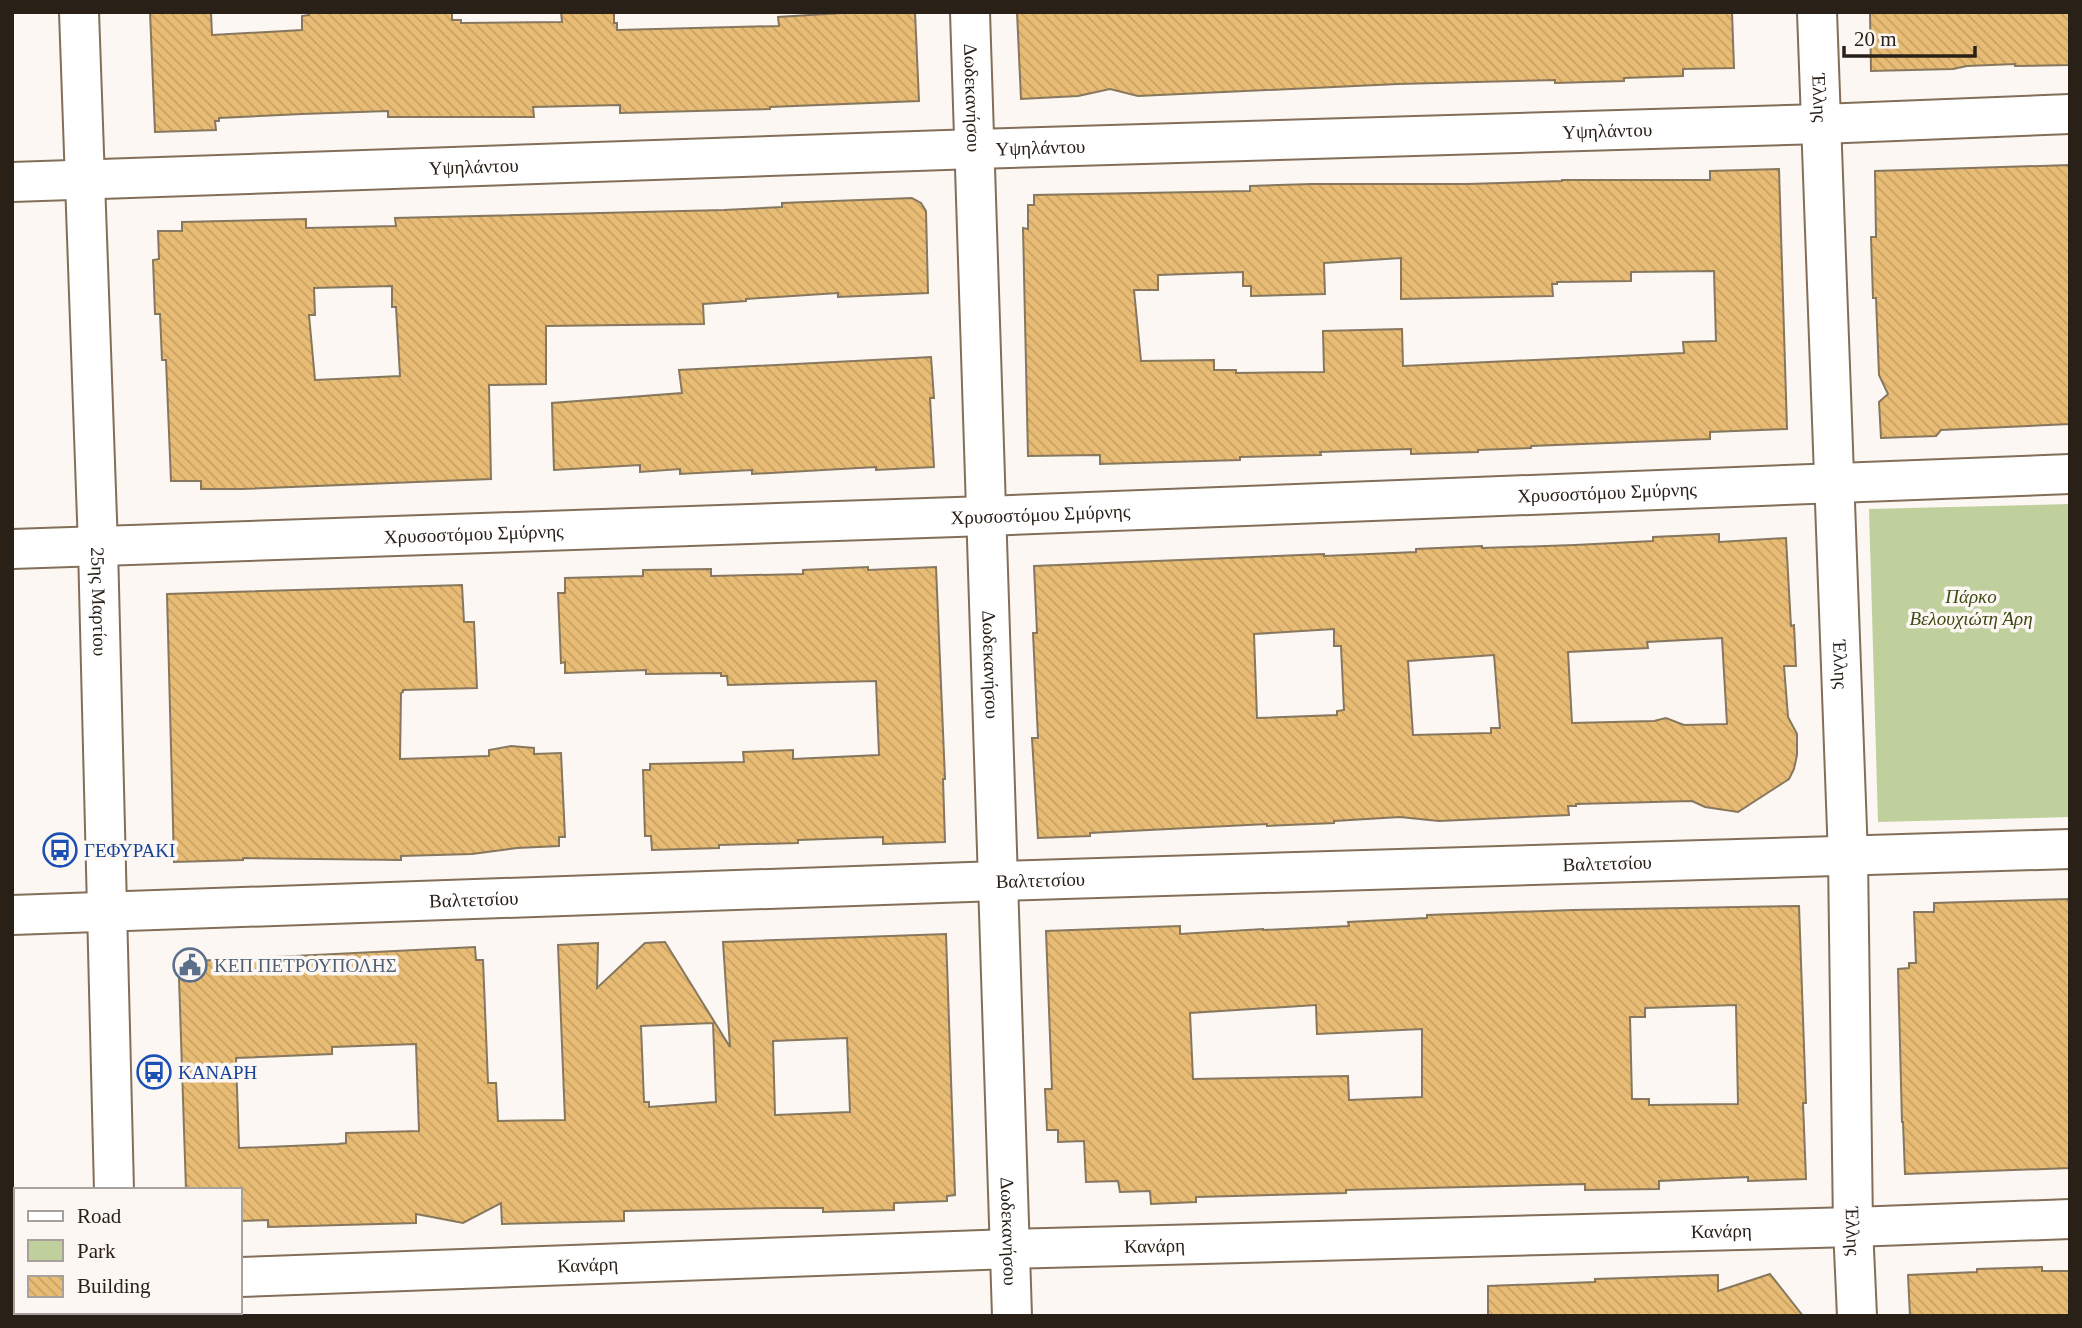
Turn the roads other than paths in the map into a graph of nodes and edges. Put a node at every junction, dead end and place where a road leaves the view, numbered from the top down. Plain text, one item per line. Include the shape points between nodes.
1 (79, 12) edge
2 (970, 12) edge
3 (1817, 12) edge
4 (2070, 114) edge
5 (1821, 124) junction
6 (975, 149) junction
7 (84, 181) junction
8 (12, 182) edge
9 (2070, 474) edge
10 (1834, 483) junction
11 (986, 516) junction
12 (98, 547) junction
13 (12, 549) edge
14 (2070, 849) edge
15 (1848, 857) junction
16 (998, 881) junction
17 (107, 911) junction
18 (12, 915) edge
19 (114, 1188) edge
20 (2070, 1219) edge
21 (1853, 1227) junction
22 (1010, 1249) junction
23 (242, 1277) edge
24 (1012, 1316) edge
25 (1857, 1316) edge

1 - 7 street, 25ης Μαρτίου
2 - 6 street, Δωδεκανήσου
3 - 5 street, Έλλης
4 - 5 street, Υψηλάντου
5 - 6 street, Υψηλάντου
5 - 10 street, Έλλης
6 - 7 street, Υψηλάντου
6 - 11 street, Δωδεκανήσου
7 - 8 street, Υψηλάντου
7 - 12 street, 25ης Μαρτίου
9 - 10 street, Χρυσοστόμου Σμύρνης
10 - 11 street, Χρυσοστόμου Σμύρνης
10 - 15 street, Έλλης
11 - 12 street, Χρυσοστόμου Σμύρνης
11 - 16 street, Δωδεκανήσου
12 - 13 street, Χρυσοστόμου Σμύρνης
12 - 17 street, 25ης Μαρτίου
14 - 15 street, Βαλτετσίου
15 - 16 street, Βαλτετσίου
15 - 21 street, Έλλης
16 - 17 street, Βαλτετσίου
16 - 22 street, Δωδεκανήσου
17 - 18 street, Βαλτετσίου
17 - 19 street, 25ης Μαρτίου
20 - 21 street, Κανάρη
21 - 22 street, Κανάρη
21 - 25 street, Έλλης
22 - 23 street, Κανάρη
22 - 24 street, Δωδεκανήσου

